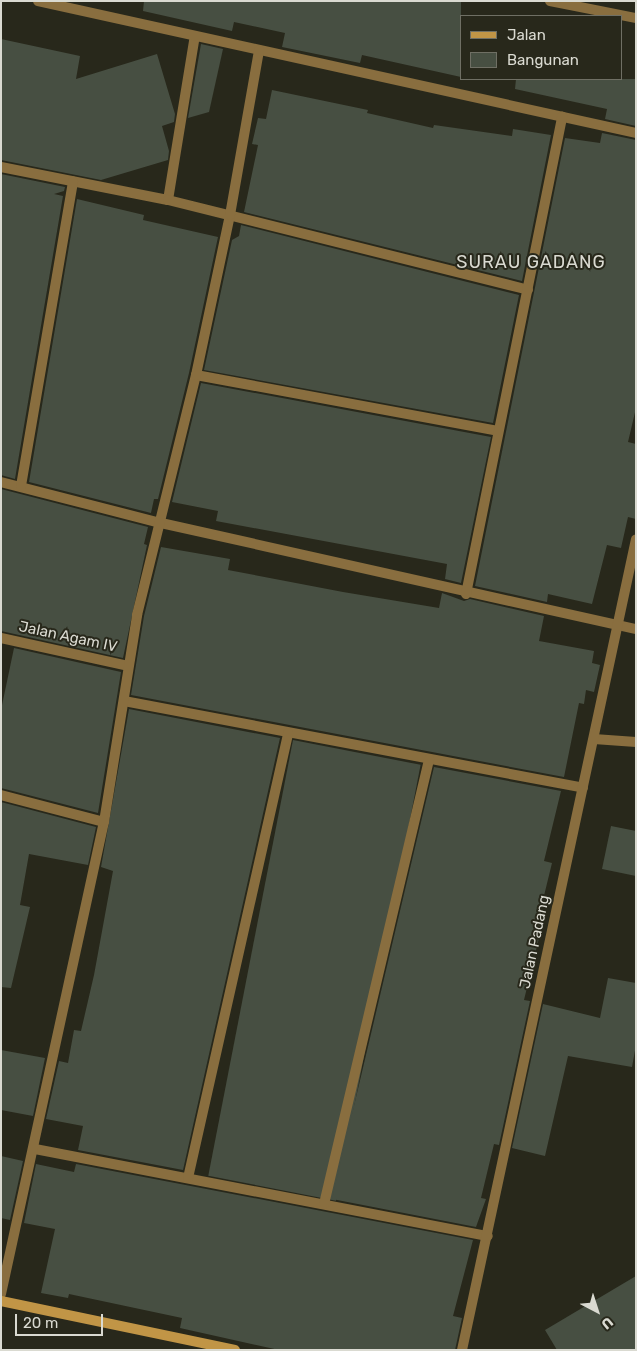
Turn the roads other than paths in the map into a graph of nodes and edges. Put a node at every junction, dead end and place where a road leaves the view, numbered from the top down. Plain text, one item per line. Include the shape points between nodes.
1 (38, 1) edge
2 (550, 1) edge
3 (621, 15) edge
4 (622, 15) edge
5 (636, 18) edge
6 (195, 36) junction
7 (259, 51) junction
8 (562, 117) junction
9 (636, 133) edge
10 (1, 167) edge
11 (73, 181) junction
12 (168, 200) junction
13 (230, 215) junction
14 (528, 290) junction
15 (196, 375) junction
16 (498, 431) junction
17 (1, 482) edge
18 (21, 486) junction
19 (161, 523) junction
20 (636, 539) edge
21 (466, 594) junction
22 (618, 626) junction
23 (636, 629) edge
24 (1, 638) edge
25 (128, 666) junction
26 (124, 701) junction
27 (288, 733) junction
28 (594, 739) junction
29 (636, 742) edge
30 (430, 759) junction
31 (583, 788) junction
32 (1, 795) edge
33 (104, 822) junction
34 (35, 1148) junction
35 (188, 1178) junction
36 (324, 1204) junction
37 (488, 1236) junction
38 (1, 1294) edge
39 (1, 1301) edge
40 (234, 1350) edge
41 (462, 1350) edge

1 - 6 street
2 - 3 street
4 - 5 street
6 - 7 street
6 - 12 street
7 - 8 street
7 - 13 street
8 - 9 street
8 - 14 street
10 - 11 street
11 - 12 street
11 - 18 street
12 - 13 street
13 - 14 street
13 - 15 street
14 - 16 street
15 - 16 street
15 - 19 street
16 - 21 street
17 - 18 street
18 - 19 street
19 - 21 street
19 - 25 street via 137,615
20 - 22 street, Jalan Padang
21 - 22 street
22 - 23 street
22 - 28 street, Jalan Padang
24 - 25 street, Jalan Agam IV
25 - 26 street
26 - 27 street
26 - 33 street
27 - 30 street
27 - 35 street
28 - 29 street
28 - 31 street, Jalan Padang
30 - 31 street
30 - 36 street
31 - 37 street, Jalan Padang
32 - 33 street
33 - 34 street
34 - 35 street
34 - 38 street
35 - 36 street
36 - 37 street
37 - 41 street, Jalan Padang
39 - 40 street

